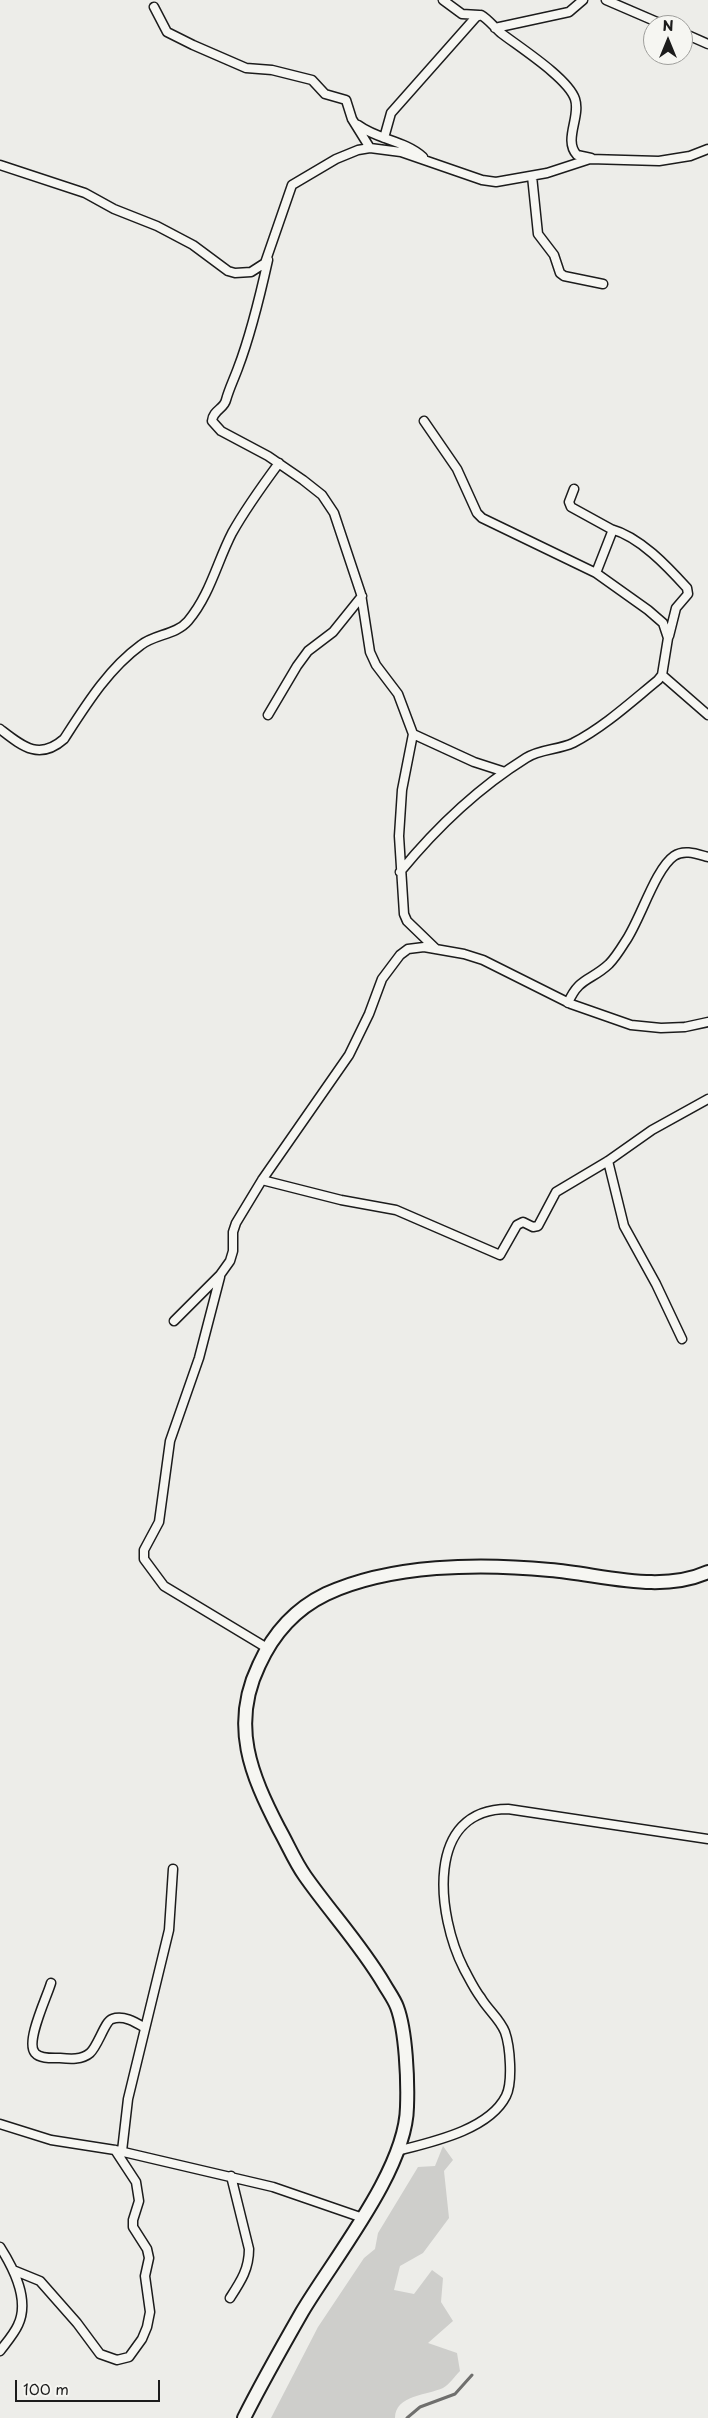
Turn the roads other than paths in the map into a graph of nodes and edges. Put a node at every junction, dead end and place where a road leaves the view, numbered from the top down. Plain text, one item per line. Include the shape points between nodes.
1 (442, 0) edge
2 (583, 0) edge
3 (606, 0) edge
4 (154, 7) dead end
5 (479, 15) junction
6 (643, 16) edge
7 (495, 28) junction
8 (693, 38) edge
9 (708, 44) edge
10 (354, 123) junction
11 (384, 138) junction
12 (370, 148) junction
13 (708, 149) edge
14 (595, 159) junction
15 (427, 160) junction
16 (0, 165) edge
17 (532, 176) junction
18 (269, 252) junction
19 (603, 284) dead end
20 (424, 421) dead end
21 (279, 463) junction
22 (574, 489) dead end
23 (611, 529) junction
24 (596, 573) junction
25 (362, 596) junction
26 (668, 638) junction
27 (662, 675) junction
28 (268, 715) dead end
29 (708, 715) edge
30 (0, 729) edge
31 (413, 734) junction
32 (504, 772) junction
33 (708, 857) edge
34 (400, 872) junction
35 (436, 950) junction
36 (568, 1003) junction
37 (708, 1022) edge
38 (708, 1099) edge
39 (608, 1161) junction
40 (262, 1180) junction
41 (220, 1275) junction
42 (174, 1322) dead end
43 (682, 1339) dead end
44 (708, 1572) edge
45 (267, 1648) junction
46 (708, 1839) edge
47 (173, 1869) dead end
48 (51, 1983) dead end
49 (145, 2028) junction
50 (0, 2124) edge
51 (118, 2151) junction
52 (397, 2151) junction
53 (232, 2176) junction
54 (363, 2218) junction
55 (0, 2247) edge
56 (13, 2270) junction
57 (230, 2298) dead end
58 (0, 2351) edge
59 (244, 2418) edge

1 - 5 street via 462,14
2 - 7 street via 569,12
3 - 6 street
4 - 10 street via 167,32 193,45 246,68 272,70 312,80 325,94 348,102
5 - 7 street
5 - 11 street via 391,113
7 - 14 street via 570,90 577,113 572,137 574,151 580,157
8 - 9 street
10 - 11 street
10 - 12 street
11 - 15 street via 410,147
12 - 15 street via 402,152
12 - 18 street via 354,151 292,185
13 - 14 street via 690,156 658,161
14 - 17 street
15 - 17 street via 489,182
16 - 18 street via 86,193 114,210 157,226 193,245 228,271 236,273 260,268
17 - 19 street via 538,234 554,255 560,273
18 - 21 street via 262,290 226,402 212,418 221,431
20 - 24 street via 457,469 480,516
21 - 25 street via 329,503
21 - 30 street via 241,518 214,580 184,625 150,639 136,649 108,676 56,746 33,750 22,746
22 - 23 street via 569,502 571,507
23 - 24 street via 612,535
23 - 26 street via 629,536 656,556 687,588 688,594 676,608
24 - 26 street via 664,623
25 - 28 street via 333,632 308,651
25 - 31 street via 370,652 398,694
26 - 27 street
27 - 29 street
27 - 32 street via 590,734 561,748 528,756
31 - 32 street
31 - 34 street via 402,790
32 - 34 street via 429,836
33 - 36 street via 684,852 670,860 654,884 624,944 608,964 578,984
34 - 35 street via 405,918
35 - 36 street via 483,960
35 - 40 street via 414,947 400,955 382,979 349,1055
36 - 37 street via 631,1025 661,1028
38 - 39 street via 652,1130
39 - 40 street via 556,1192 538,1226 523,1222 518,1225 502,1254 498,1255 396,1210
39 - 43 street via 624,1226
40 - 41 street via 236,1223 230,1261
41 - 42 street
41 - 45 street via 199,1358 170,1441 163,1505 159,1522 144,1550 144,1560 164,1586
44 - 45 highway via 673,1581 644,1582 501,1567 444,1568 391,1575 356,1582 324,1595 281,1627
45 - 52 highway via 249,1692 245,1718 252,1772 303,1874 372,1963 397,2007 407,2104 406,2126
46 - 52 street via 508,1809 481,1812 466,1822 448,1848 445,1908 463,1967 480,1998 503,2026 510,2073 507,2094 497,2109 465,2130
47 - 49 street via 168,1930
48 - 49 street via 34,2031 31,2045 35,2053 44,2057 79,2059 98,2043 107,2022 112,2019 130,2019
49 - 51 street
50 - 51 street via 51,2140
51 - 53 street
51 - 56 street via 136,2182 140,2201 133,2227 149,2258 145,2276 150,2312 147,2327 129,2357 117,2360 100,2354 40,2281
52 - 54 highway
53 - 54 street
53 - 57 street via 249,2260 247,2272
54 - 59 highway via 303,2311
55 - 56 street
56 - 58 street via 22,2313 18,2326

